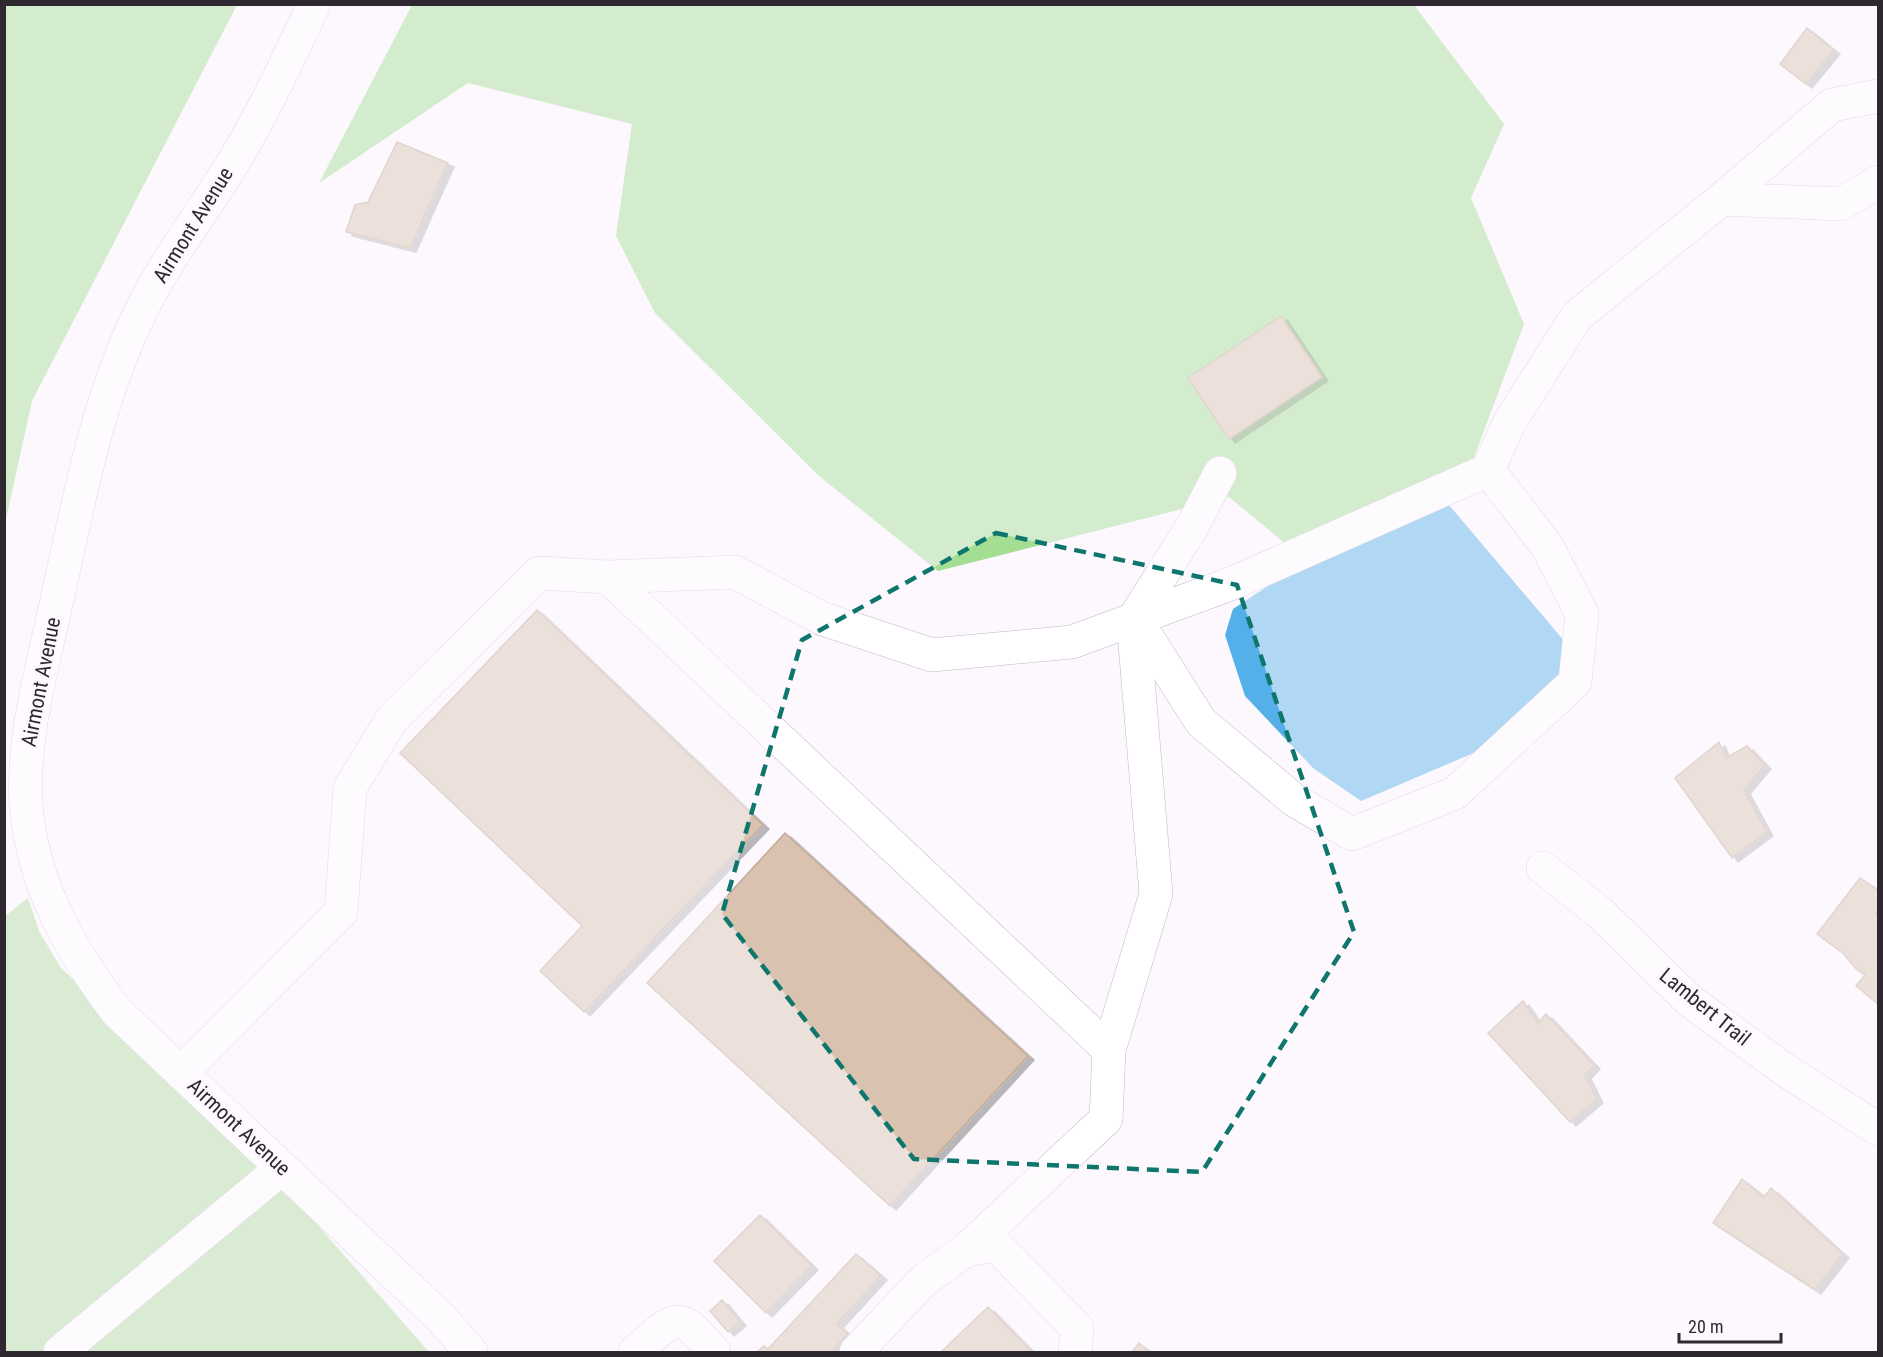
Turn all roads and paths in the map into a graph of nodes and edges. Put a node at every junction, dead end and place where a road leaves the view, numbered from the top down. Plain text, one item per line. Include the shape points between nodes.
1 (314, 4) edge
2 (1878, 96) edge
3 (1878, 182) edge
4 (1722, 199) junction
5 (1488, 470) junction
6 (1220, 473) dead end
7 (608, 577) junction
8 (1134, 619) junction
9 (1544, 868) dead end
10 (1109, 1050) junction
11 (181, 1073) junction
12 (1878, 1129) edge
13 (282, 1168) junction
14 (966, 1250) junction
15 (60, 1353) edge
16 (471, 1353) edge
17 (634, 1353) edge
18 (714, 1353) edge
19 (856, 1353) edge
20 (1075, 1353) edge

1 - 11 street, Airmont Avenue via 236,158 179,243 145,303 116,367 94,433 27,738 26,805 36,860 56,918 83,968 117,1012
2 - 4 street via 1832,105
3 - 4 street via 1841,204
4 - 5 street via 1577,316 1509,423
5 - 8 street via 1233,583
5 - 8 street via 1547,546 1582,614 1575,682 1455,793 1352,834 1294,800 1201,722
6 - 8 street via 1192,527
7 - 8 street via 735,572 823,619 932,655 1072,642
7 - 10 street
7 - 11 street via 539,573 392,718 350,788 341,912
8 - 10 street via 1156,894
9 - 12 street, Lambert Trail via 1599,912 1690,1001 1785,1070
10 - 14 street via 1106,1119
11 - 13 street, Airmont Avenue
13 - 15 street
13 - 16 street, Airmont Avenue via 441,1318
14 - 19 street via 923,1281
14 - 20 street via 996,1245 1077,1328
17 - 18 street via 670,1322 681,1320 692,1326

